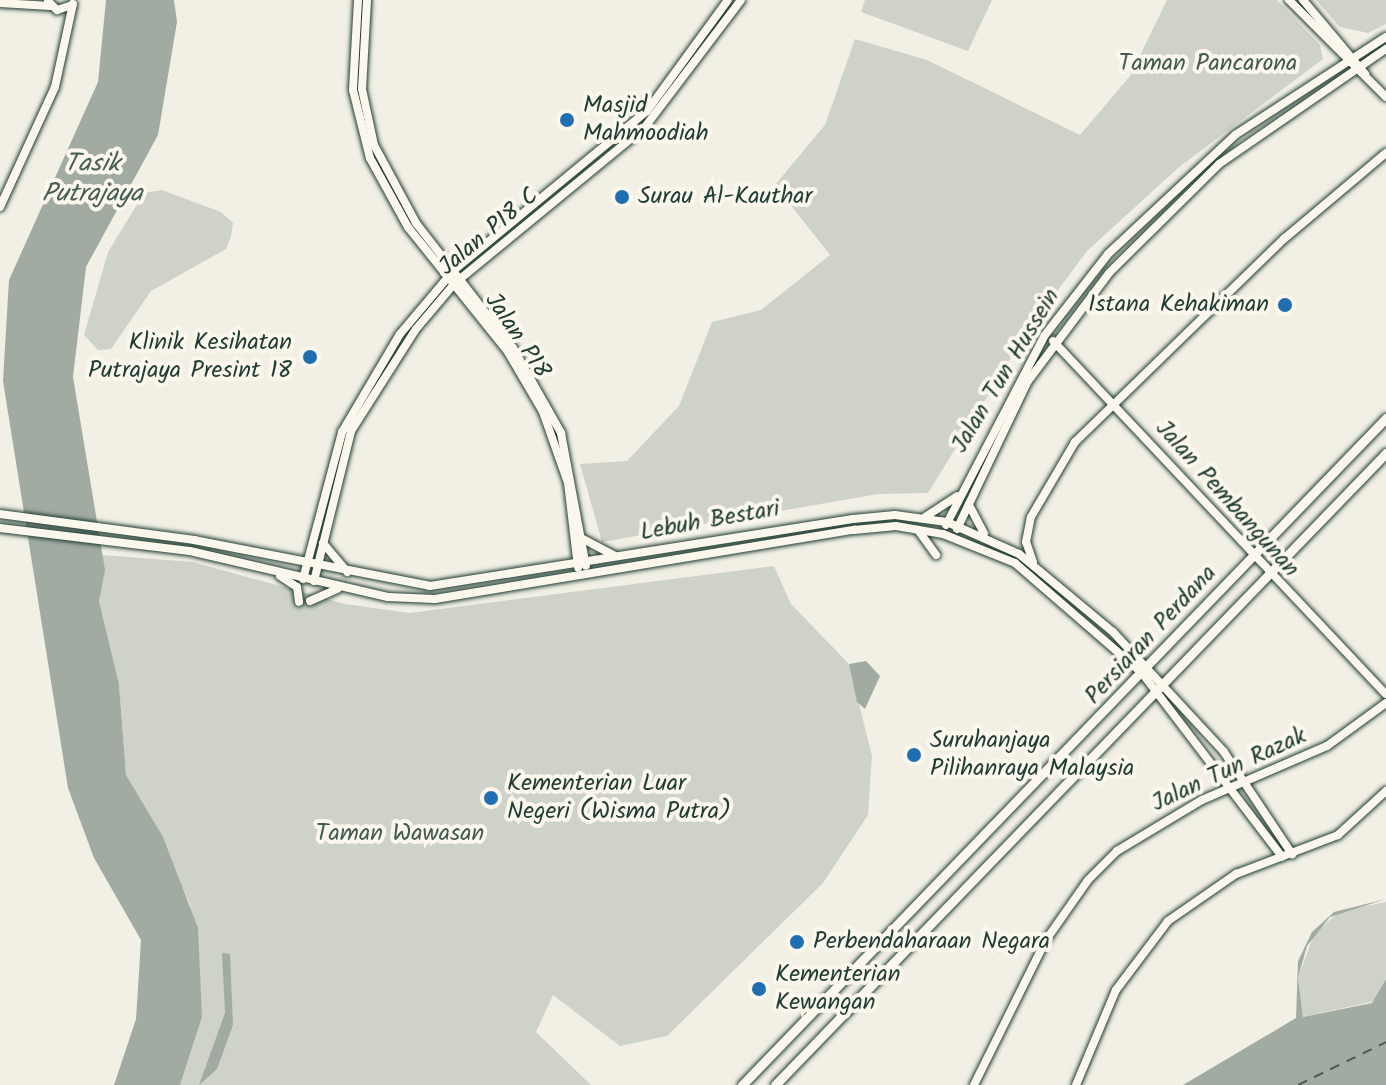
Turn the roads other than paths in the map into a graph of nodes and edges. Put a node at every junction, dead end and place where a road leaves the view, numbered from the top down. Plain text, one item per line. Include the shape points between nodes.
1 (358, 0) edge
2 (367, 0) edge
3 (728, 0) edge
4 (741, 0) edge
5 (1289, 0) edge
6 (1303, 0) edge
7 (74, 2) edge
8 (0, 3) edge
9 (52, 5) edge
10 (69, 22) junction
11 (1386, 37) edge
12 (1386, 49) edge
13 (1349, 55) junction
14 (1357, 64) junction
15 (1386, 97) edge
16 (1386, 153) edge
17 (0, 207) edge
18 (455, 277) junction
19 (1077, 308) junction
20 (1045, 335) junction
21 (1055, 342) junction
22 (1070, 357) junction
23 (1044, 358) junction
24 (1112, 402) junction
25 (1386, 418) edge
26 (1386, 453) edge
27 (974, 489) junction
28 (959, 494) junction
29 (0, 514) edge
30 (925, 518) junction
31 (947, 522) junction
32 (958, 526) junction
33 (0, 528) edge
34 (916, 529) junction
35 (943, 534) junction
36 (954, 537) junction
37 (582, 538) junction
38 (991, 539) junction
39 (323, 543) junction
40 (311, 544) junction
41 (576, 547) junction
42 (936, 555) dead end
43 (620, 557) junction
44 (1252, 557) junction
45 (282, 560) junction
46 (581, 564) junction
47 (306, 565) junction
48 (1036, 567) junction
49 (317, 568) junction
50 (268, 569) junction
51 (553, 570) junction
52 (1269, 575) junction
53 (355, 576) junction
54 (583, 576) junction
55 (303, 579) junction
56 (314, 581) junction
57 (346, 588) junction
58 (310, 601) dead end
59 (299, 602) dead end
60 (1146, 670) junction
61 (1161, 687) junction
62 (1382, 693) edge
63 (1386, 703) edge
64 (1377, 710) junction
65 (1245, 781) junction
66 (1233, 785) junction
67 (1386, 791) edge
68 (1292, 854) junction
69 (1282, 857) junction
70 (742, 1085) edge
71 (775, 1085) edge
72 (974, 1085) edge
73 (1076, 1085) edge

1 - 18 street, Jalan P18 via 353,90 370,158 408,227
2 - 18 street, Jalan P18 via 362,89 374,145 416,223
3 - 18 street, Jalan P18 C via 647,111
4 - 18 street, Jalan P18 C via 645,127
5 - 13 street
6 - 13 street
7 - 9 street
7 - 10 street
8 - 9 street
9 - 10 street
10 - 17 street via 48,105
11 - 13 street, Jalan Tun Hussein
12 - 14 street, Jalan Tun Hussein
13 - 14 street
13 - 20 street, Jalan Tun Hussein via 1182,177 1108,254
14 - 15 street
14 - 19 street, Jalan Tun Hussein via 1219,164
16 - 24 street
18 - 37 street, Jalan P18 via 513,348 561,433
18 - 39 street, Jalan P18 C via 351,431
18 - 40 street, Jalan P18 C via 400,334 346,421
18 - 41 street, Jalan P18 via 543,412 568,483
19 - 21 street, Jalan Tun Hussein
19 - 22 street via 1065,338
20 - 21 street, Jalan Pembangunan
20 - 28 street, Jalan Tun Hussein
21 - 22 street, Jalan Pembangunan
21 - 23 street, Jalan Tun Hussein
22 - 23 street
22 - 24 street, Jalan Pembangunan
23 - 27 street, Jalan Tun Hussein
24 - 44 street, Jalan Pembangunan
24 - 48 street via 1071,448 1039,498 1026,542
25 - 44 main road, Persiaran Perdana
26 - 52 main road, Persiaran Perdana
27 - 32 street, Jalan Tun Hussein
27 - 38 street via 969,515
28 - 30 street
28 - 31 street, Jalan Tun Hussein
29 - 45 street, Lebuh Bestari
30 - 31 street, Lebuh Bestari
30 - 43 street, Lebuh Bestari via 853,519
31 - 32 street, Lebuh Bestari
31 - 35 street, Jalan Tun Hussein
32 - 36 street, Jalan Tun Hussein
32 - 38 street, Lebuh Bestari
33 - 50 street, Lebuh Bestari via 146,545
34 - 35 street, Lebuh Bestari
34 - 42 street
34 - 54 street, Lebuh Bestari via 854,530
35 - 36 street, Lebuh Bestari
36 - 60 street, Lebuh Bestari via 1015,563
37 - 43 street via 597,552
37 - 46 street, Jalan P18
38 - 48 street, Lebuh Bestari
39 - 49 street, Jalan P18 C
39 - 53 street via 332,561
40 - 45 street via 303,556
40 - 47 street, Jalan P18 C
41 - 46 street, Jalan P18
41 - 51 street
43 - 46 street, Lebuh Bestari
44 - 52 street, Jalan Pembangunan
44 - 60 main road, Persiaran Perdana
45 - 47 street, Lebuh Bestari
46 - 51 street, Lebuh Bestari
46 - 54 street, Jalan P18
47 - 49 street, Lebuh Bestari
47 - 55 street, Jalan P18 C
48 - 60 street, Lebuh Bestari
49 - 53 street, Lebuh Bestari
49 - 56 street, Jalan P18 C
50 - 55 street, Lebuh Bestari
50 - 59 street via 297,587
51 - 53 street, Lebuh Bestari via 430,586
52 - 61 main road, Persiaran Perdana
52 - 62 street, Jalan Pembangunan
54 - 57 street, Lebuh Bestari via 435,599
55 - 56 street, Lebuh Bestari
56 - 57 street, Lebuh Bestari
57 - 58 street
60 - 61 street, Lebuh Bestari
60 - 70 main road, Persiaran Perdana
61 - 65 street, Lebuh Bestari
61 - 66 street, Lebuh Bestari
61 - 71 main road, Persiaran Perdana
62 - 64 street, Jalan Pembangunan
63 - 64 street, Jalan Tun Razak
64 - 65 street, Jalan Tun Razak via 1327,746
65 - 66 street, Jalan Tun Razak
65 - 68 street, Lebuh Bestari
66 - 69 street, Lebuh Bestari
66 - 72 street, Jalan Tun Razak via 1145,832 1088,880 1024,979
67 - 68 street via 1347,829
68 - 69 street
69 - 73 street via 1198,895 1137,954

